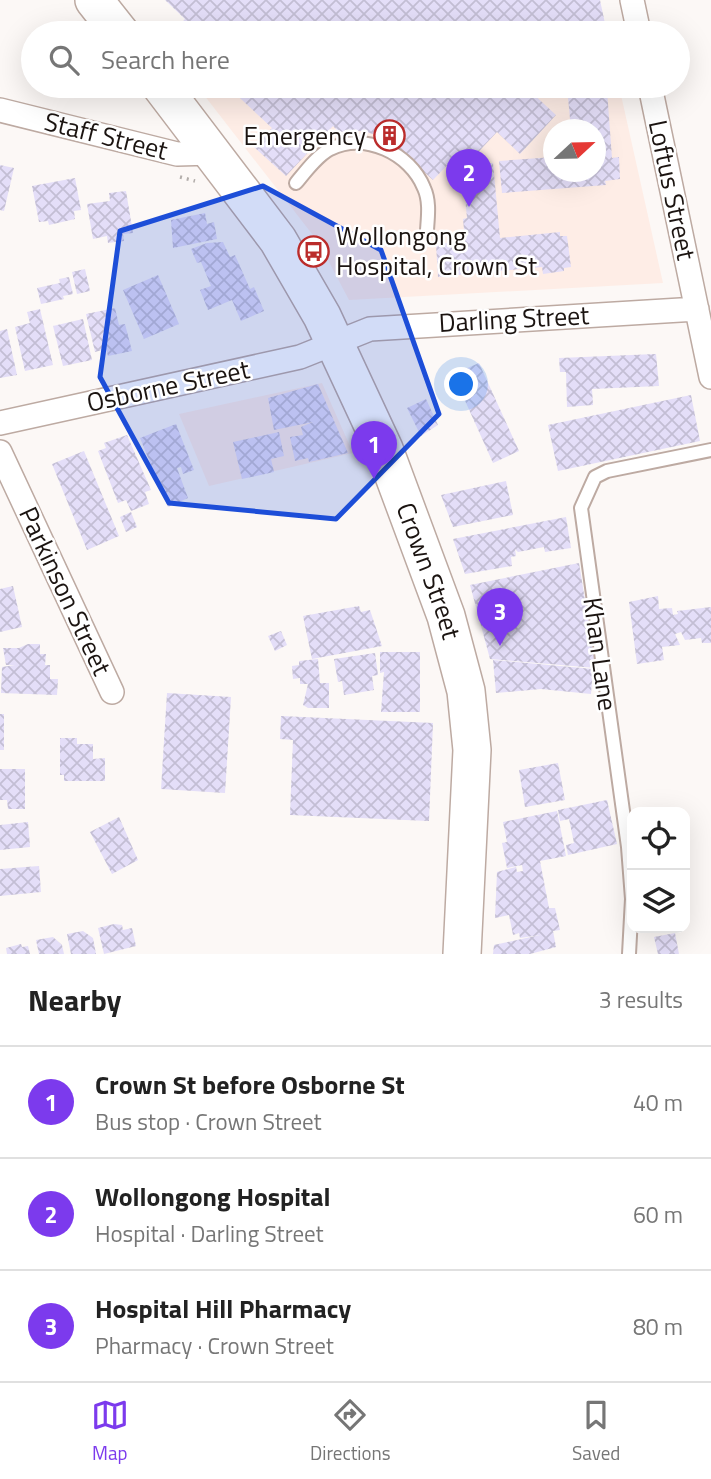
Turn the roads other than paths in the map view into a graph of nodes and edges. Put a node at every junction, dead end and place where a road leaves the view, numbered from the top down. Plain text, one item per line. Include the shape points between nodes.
1 (94, 0) edge
2 (632, 0) edge
3 (111, 21) edge
4 (636, 21) edge
5 (169, 98) edge
6 (653, 98) edge
7 (0, 110) edge
8 (213, 153) junction
9 (296, 183) dead end
10 (427, 230) dead end
11 (697, 309) junction
12 (335, 344) junction
13 (711, 377) edge
14 (0, 423) edge
15 (711, 450) edge
16 (0, 452) edge
17 (112, 692) dead end
18 (462, 954) edge
19 (629, 954) edge

1 - 3 main road
2 - 4 street
5 - 8 main road, Crown Street
6 - 11 street, Loftus Street
7 - 8 street, Staff Street via 177,154
8 - 12 main road, Crown Street via 292,261
9 - 10 lane via 330,149 352,142 379,145 406,163 424,187
11 - 12 street, Darling Street via 398,325 370,329
11 - 13 street, Loftus Street
12 - 14 street, Osborne Street via 300,357
12 - 18 main road, Crown Street via 398,483 461,669 472,750
15 - 19 lane, Khan Lane via 607,471 595,477 580,508 628,847 632,899
16 - 17 street, Parkinson Street

